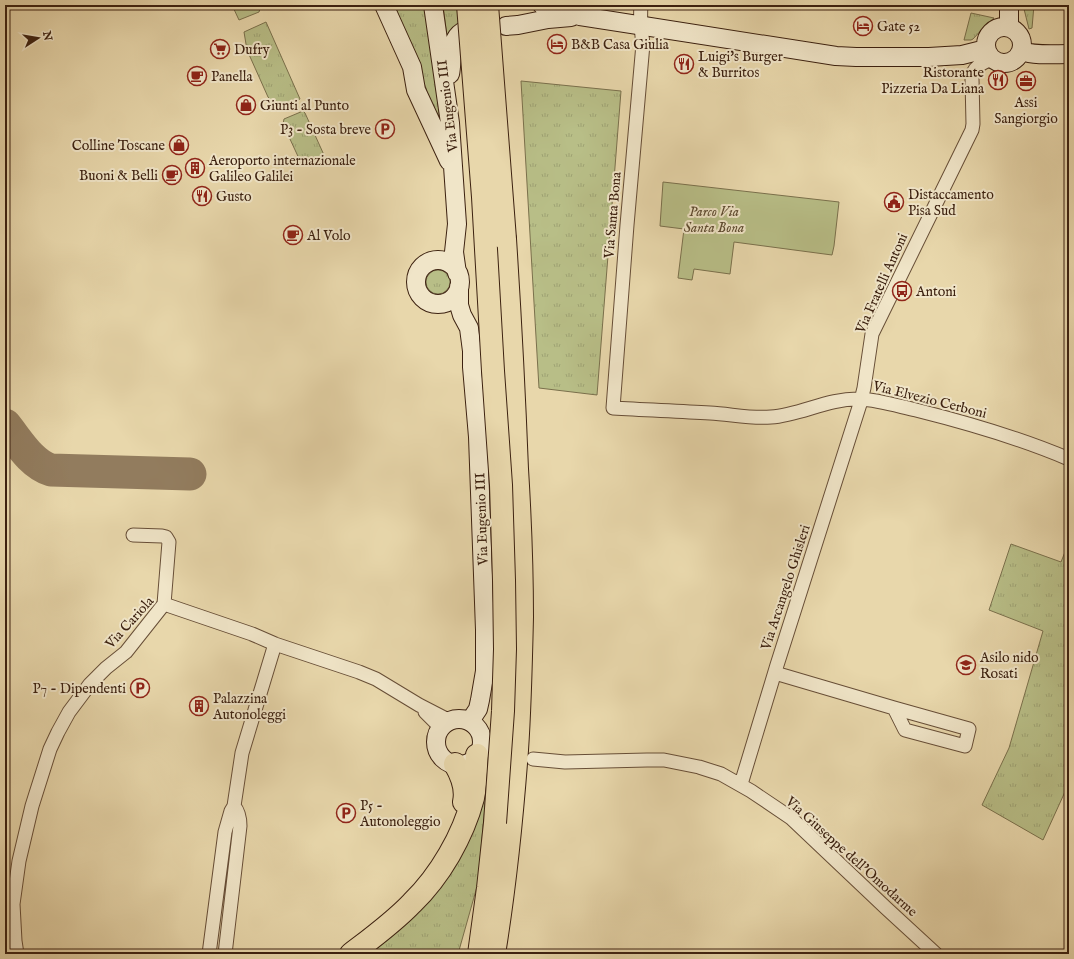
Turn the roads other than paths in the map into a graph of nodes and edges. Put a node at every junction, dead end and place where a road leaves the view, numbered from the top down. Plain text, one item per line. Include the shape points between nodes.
1 (384, 5) edge
2 (433, 5) edge
3 (468, 5) edge
4 (487, 5) edge
5 (500, 5) edge
6 (542, 5) edge
7 (641, 5) edge
8 (1009, 5) edge
9 (580, 16) junction
10 (641, 25) junction
11 (506, 26) dead end
12 (1009, 28) junction
13 (462, 32) dead end
14 (1021, 51) junction
15 (989, 54) junction
16 (1069, 54) edge
17 (446, 93) junction
18 (454, 170) junction
19 (457, 208) junction
20 (505, 239) junction
21 (432, 261) junction
22 (458, 280) junction
23 (437, 303) junction
24 (472, 367) junction
25 (861, 399) junction
26 (613, 408) joint
27 (1069, 459) edge
28 (133, 535) dead end
29 (164, 604) junction
30 (275, 644) junction
31 (485, 671) junction
32 (775, 673) junction
33 (894, 708) junction
34 (469, 721) junction
35 (445, 724) junction
36 (479, 746) junction
37 (533, 759) dead end
38 (455, 764) junction
39 (741, 784) junction
40 (234, 806) junction
41 (503, 823) junction
42 (483, 952) edge
43 (17, 954) edge
44 (209, 954) edge
45 (225, 954) edge
46 (340, 954) edge
47 (351, 954) edge
48 (936, 954) edge

1 - 18 street via 412,67 416,90
2 - 17 street, Via Eugenio III
3 - 41 highway, bridge via 501,485 504,580
4 - 20 highway, bridge
5 - 20 highway, bridge via 508,106
6 - 9 street
7 - 10 street, Via Santa Bona
8 - 12 street
9 - 10 street
9 - 11 street
10 - 15 street via 836,56 882,58
10 - 26 street, Via Santa Bona via 643,44
12 - 14 street via 1018,33
12 - 15 street via 996,29 987,38
13 - 17 street via 454,41 452,68
14 - 15 street via 1014,60 1003,63
14 - 16 street via 1034,54
15 - 25 street, Via Fratelli Antoni via 977,66 972,76 972,130 872,334
17 - 18 street, Via Eugenio III
18 - 19 street, Via Eugenio III
19 - 21 street, Via Eugenio III via 449,237
19 - 22 street, Via Eugenio III via 454,252
20 - 41 highway via 514,383 522,615 518,741
21 - 22 street via 447,262 453,267
21 - 23 street via 420,269 416,283 418,292 423,297
22 - 23 street via 456,294 448,301
22 - 24 street, Via Eugenio III via 459,305 471,340
23 - 24 street, Via Eugenio III via 460,325
24 - 31 street, Via Eugenio III via 478,437
25 - 26 street, Via Elvezio Cerboni via 830,402 772,417
25 - 27 street, Via Elvezio Cerboni via 951,419 1008,436
25 - 32 street, Via Arcangelo Ghisleri
28 - 29 street via 162,536 169,542
29 - 30 street, Via Cariola
29 - 43 street, Via Cariola via 126,652 90,684 69,712 50,749 32,806 19,861 13,904
30 - 35 street, Via Cariola via 376,679
30 - 40 street via 242,753
31 - 34 street, Via Eugenio III via 478,709
31 - 36 street, Via Eugenio III via 487,714
32 - 33 street
32 - 39 street, Via Arcangelo Ghisleri
33 - 33 street via 969,729 965,746 904,730
34 - 35 street via 458,719
34 - 36 street via 478,729
35 - 38 street via 436,740 438,750 443,758
36 - 38 street via 473,760
36 - 47 highway via 475,786 469,810 440,870 412,903 383,930
37 - 39 street, Via Giuseppe dell'Omodarme via 566,762 664,760 709,770
38 - 46 highway via 464,782 465,798 443,850 411,893
39 - 48 street, Via Giuseppe dell'Omodarme via 791,818
40 - 44 street via 230,811 225,832
40 - 45 street via 238,811 240,826
41 - 42 highway

